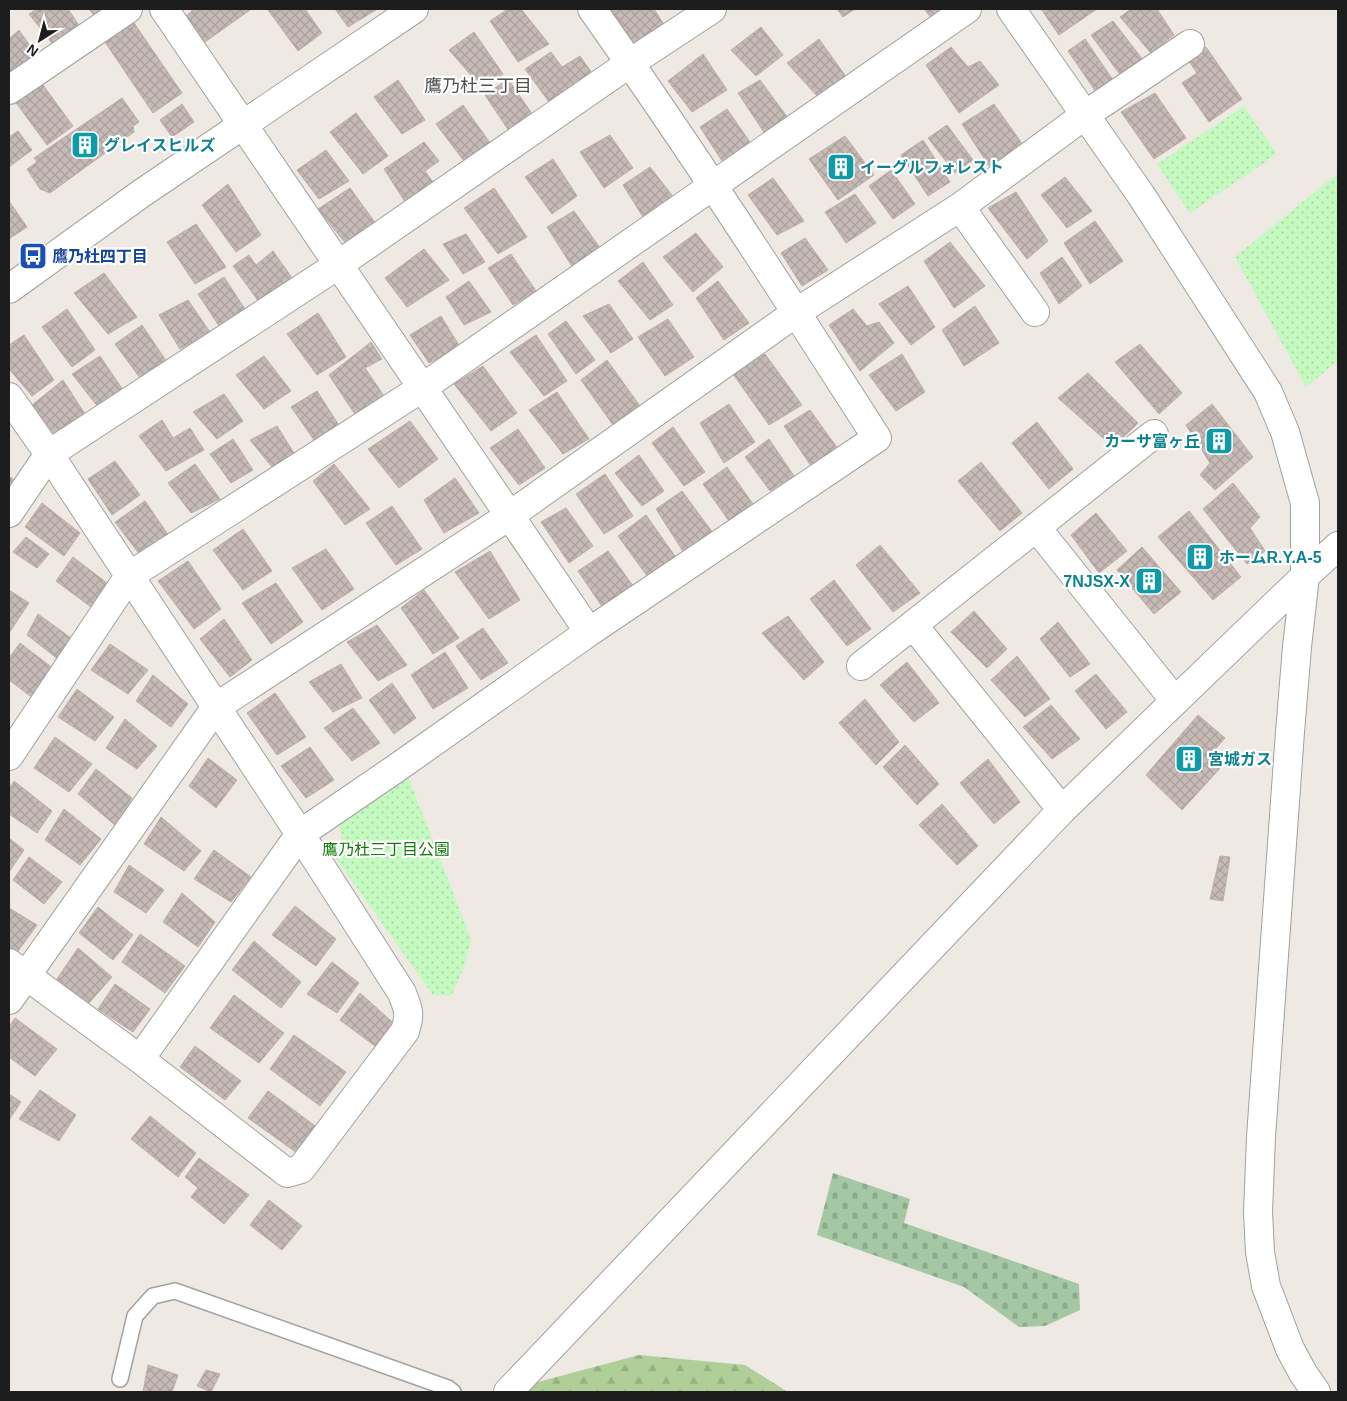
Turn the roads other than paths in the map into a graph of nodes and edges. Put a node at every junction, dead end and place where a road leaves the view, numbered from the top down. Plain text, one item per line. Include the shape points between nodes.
1 (128, 9) edge
2 (164, 9) edge
3 (414, 9) edge
4 (592, 9) edge
5 (712, 9) edge
6 (967, 9) edge
7 (1011, 9) edge
8 (1190, 44) dead end
9 (630, 63) junction
10 (9, 90) edge
11 (1085, 115) junction
12 (243, 125) junction
13 (713, 186) junction
14 (960, 207) junction
15 (338, 265) junction
16 (9, 289) edge
17 (797, 312) junction
18 (1035, 312) dead end
19 (422, 388) junction
20 (9, 397) edge
21 (1154, 434) dead end
22 (49, 454) junction
23 (9, 513) edge
24 (510, 516) junction
25 (1036, 527) junction
26 (1338, 546) edge
27 (129, 576) junction
28 (1305, 576) junction
29 (913, 624) junction
30 (589, 632) junction
31 (861, 666) dead end
32 (1176, 701) junction
33 (216, 707) junction
34 (9, 756) edge
35 (1062, 810) junction
36 (300, 834) junction
37 (17, 969) edge
38 (9, 1000) edge
39 (140, 1059) junction
40 (120, 1378) dead end
41 (453, 1392) edge
42 (508, 1392) edge
43 (1316, 1392) edge

1 - 10 street
2 - 12 street
3 - 12 street
4 - 9 street
5 - 9 street
6 - 13 street
7 - 11 street
8 - 11 street
9 - 13 street
9 - 15 street
11 - 14 street
11 - 28 street via 1141,195 1268,392 1285,432 1305,503
12 - 15 street
12 - 16 street
13 - 17 street
13 - 19 street
14 - 17 street
14 - 18 street
15 - 19 street
15 - 22 street
17 - 24 street
17 - 30 street via 877,438
19 - 24 street
19 - 27 street
20 - 22 street
21 - 25 street
22 - 23 street
22 - 27 street
24 - 30 street
24 - 33 street
25 - 29 street
25 - 32 street
26 - 28 street
27 - 33 street
27 - 34 street
28 - 32 street
28 - 43 street via 1289,742 1258,1212 1266,1286 1290,1349 1302,1374
29 - 31 street
29 - 35 street
30 - 36 street
32 - 35 street
33 - 36 street
33 - 37 street
35 - 42 street
36 - 39 street
36 - 39 street via 402,993 409,1018 405,1030 301,1169 287,1173
37 - 38 street
37 - 39 street
40 - 41 lane via 135,1316 154,1296 176,1291

